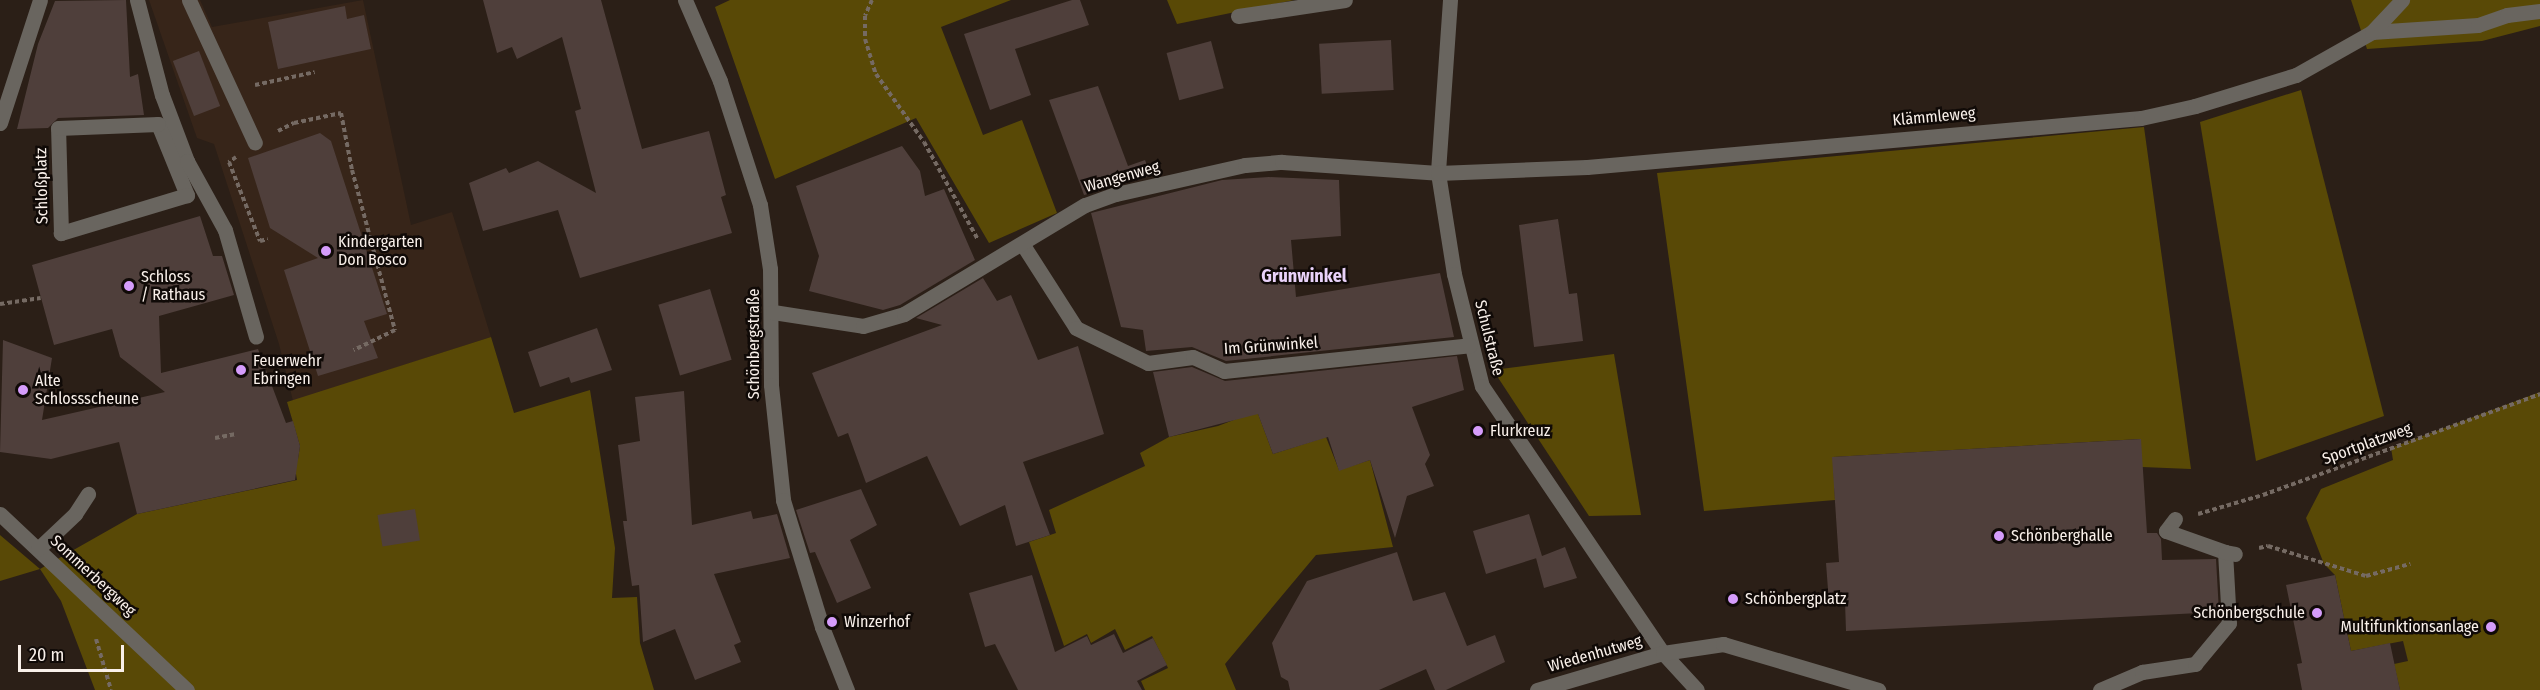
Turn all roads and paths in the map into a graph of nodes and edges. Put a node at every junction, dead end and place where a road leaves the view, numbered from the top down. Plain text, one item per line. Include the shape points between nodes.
1 (40, 0) edge
2 (137, 0) edge
3 (189, 0) edge
4 (685, 0) edge
5 (872, 0) edge
6 (1345, 0) edge
7 (1450, 0) edge
8 (2402, 0) edge
9 (2523, 0) edge
10 (2540, 11) edge
11 (2507, 15) junction
12 (1238, 16) dead end
13 (2372, 32) junction
14 (315, 72) dead end
15 (228, 86) junction
16 (0, 123) edge
17 (255, 143) joint
18 (230, 162) dead end
19 (181, 166) junction
20 (1438, 173) junction
21 (268, 239) dead end
22 (1023, 245) junction
23 (991, 264) junction
24 (41, 298) dead end
25 (0, 304) edge
26 (773, 312) junction
27 (256, 337) dead end
28 (1470, 345) junction
29 (354, 350) dead end
30 (2540, 394) edge
31 (235, 435) dead end
32 (215, 438) dead end
33 (88, 494) dead end
34 (2202, 513) dead end
35 (0, 514) edge
36 (2175, 519) dead end
37 (2268, 546) dead end
38 (38, 549) junction
39 (2410, 564) dead end
40 (1663, 653) junction
41 (187, 690) edge
42 (847, 690) edge
43 (1537, 690) edge
44 (1697, 690) edge
45 (1878, 690) edge
46 (2100, 690) edge

1 - 16 street
2 - 19 street, Schloßplatz
3 - 15 street
4 - 26 street, Schönbergstraße via 720,81 760,205
5 - 23 path via 865,16 865,39 876,74 924,142
6 - 12 street
7 - 20 street, Schulstraße
8 - 13 street, Klämmleweg
9 - 11 street
10 - 11 street
11 - 13 street via 2458,28
13 - 20 street, Klämmleweg via 2296,75 2141,118 1668,161
14 - 15 path via 264,85
15 - 17 street
17 - 29 path via 294,123 341,113 352,170 395,330
18 - 21 path via 260,241
19 - 19 street, Schloßplatz via 187,195 61,233 58,128 158,124
19 - 27 street via 225,230
20 - 22 street, Wangenweg via 1282,162 1245,165 1116,194 1085,205
20 - 28 street, Schulstraße
22 - 23 street, Wangenweg
22 - 28 street, Im Grünwinkel via 1076,328 1148,363 1193,357 1224,371
23 - 26 street, Wangenweg via 904,314 863,326
24 - 25 path
26 - 42 street, Schönbergstraße via 771,385 783,500 822,627
28 - 40 street, Schulstraße via 1482,386 1506,426
30 - 34 path, Sportplatzweg via 2263,495
31 - 32 path
33 - 38 street via 75,514
35 - 38 street, Sommerbergweg
36 - 46 street via 2166,531 2230,553 2229,623 2195,664 2142,672
37 - 39 path via 2366,576
38 - 41 street, Sommerbergweg
40 - 43 street, Wiedenhutweg
40 - 44 street, Schulstraße
40 - 45 street, Wiedenhutweg via 1723,644

